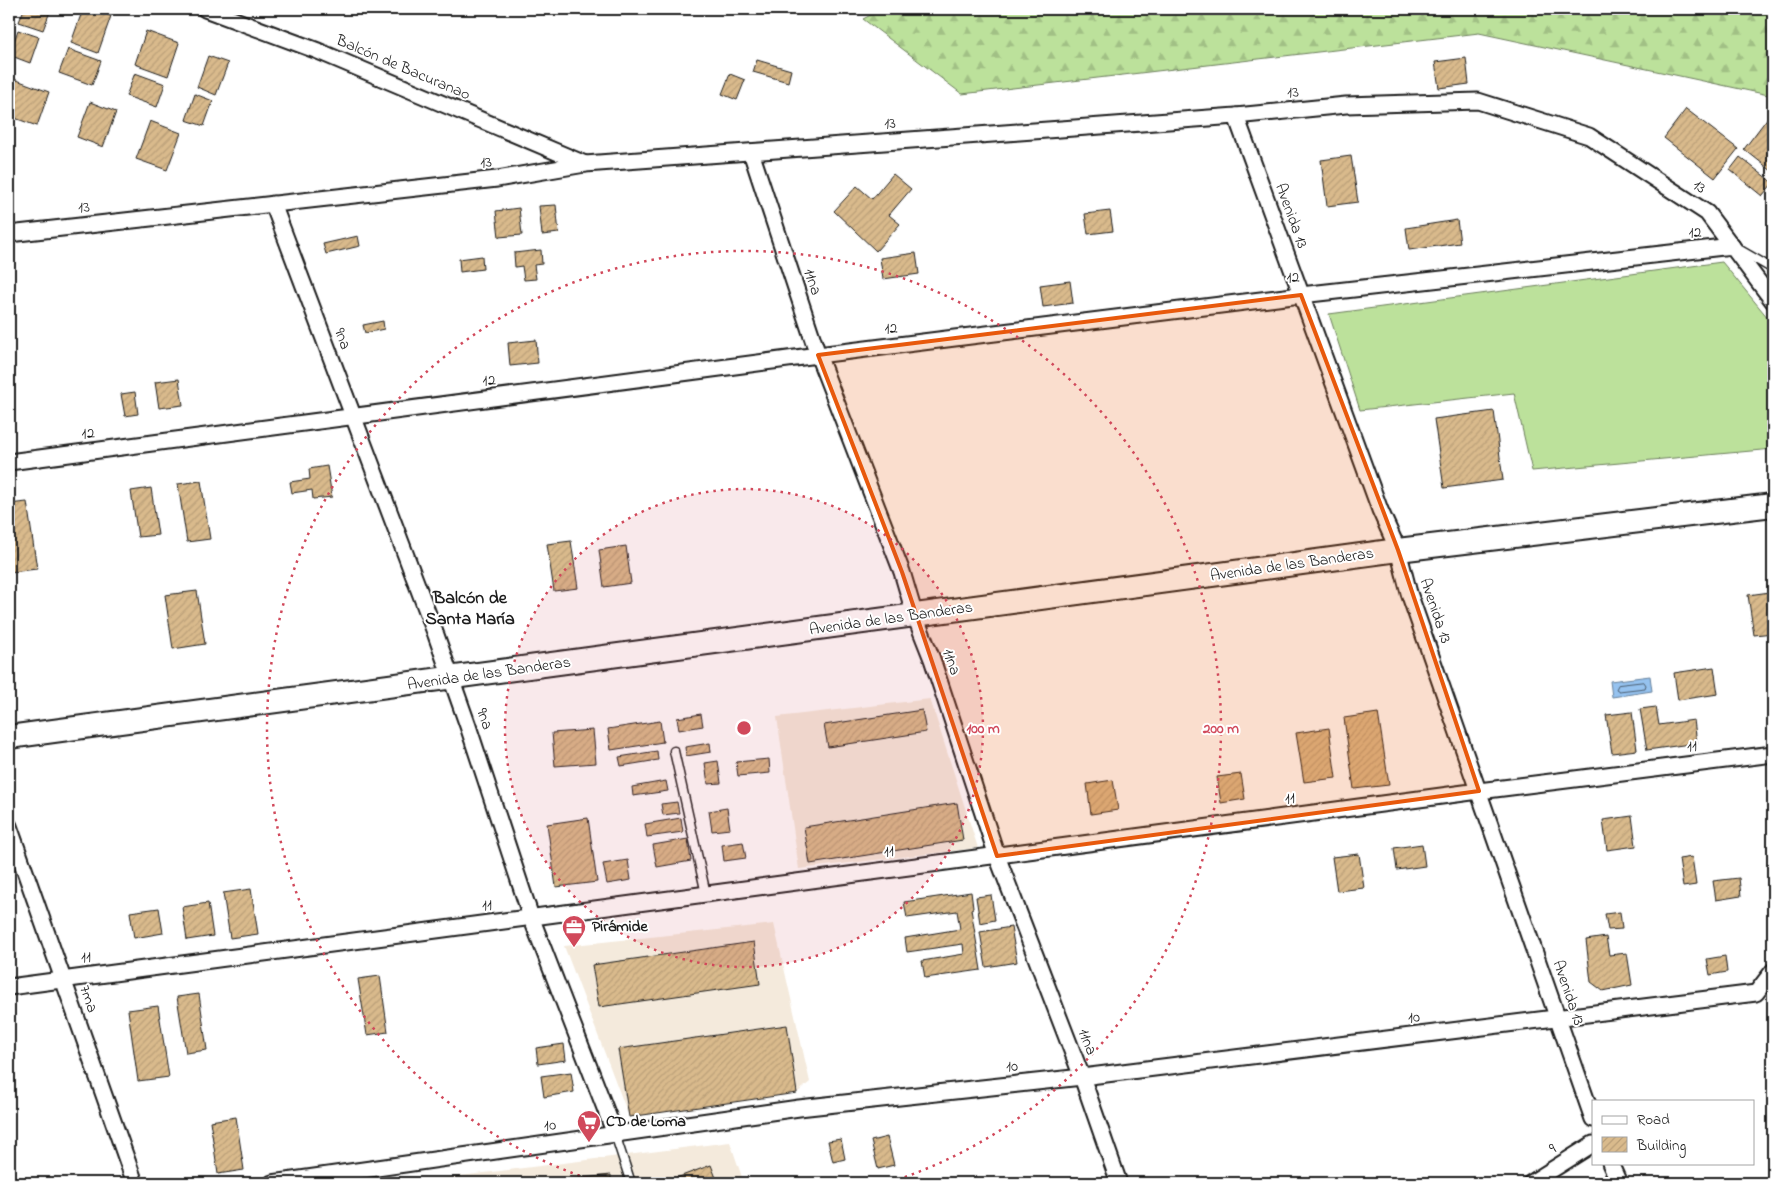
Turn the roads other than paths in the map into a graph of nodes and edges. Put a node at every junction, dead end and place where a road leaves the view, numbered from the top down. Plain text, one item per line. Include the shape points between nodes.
1 (205, 9) edge
2 (1236, 116) junction
3 (751, 152) junction
4 (585, 164) junction
5 (273, 204) junction
6 (9, 234) edge
7 (1732, 246) junction
8 (1773, 269) edge
9 (1301, 295) junction
10 (1773, 301) edge
11 (818, 355) junction
12 (352, 417) junction
13 (9, 462) edge
14 (1773, 505) edge
15 (1398, 550) junction
16 (915, 616) junction
17 (451, 679) junction
18 (9, 737) edge
19 (674, 751) dead end
20 (1773, 754) edge
21 (1479, 791) junction
22 (9, 826) edge
23 (997, 856) junction
24 (706, 894) junction
25 (531, 917) junction
26 (1773, 971) edge
27 (63, 979) junction
28 (9, 987) edge
29 (1558, 1017) junction
30 (1082, 1077) junction
31 (1592, 1116) edge
32 (614, 1134) junction
33 (1592, 1145) edge
34 (1610, 1164) edge
35 (135, 1183) edge
36 (272, 1183) edge
37 (630, 1183) edge
38 (1119, 1183) edge
39 (1531, 1183) edge
40 (1619, 1183) edge

1 - 4 street, Balcón de Bacuranao via 318,51
2 - 3 street, 13
2 - 7 street, 13 via 1346,105 1478,101 1589,136 1707,212
2 - 9 street, Avenida 13
3 - 4 street, 13
3 - 11 street, 11na
4 - 5 street, 13 via 497,179
5 - 6 street, 13
5 - 12 street, 9na
7 - 8 lane
7 - 9 street, 12
7 - 10 street, 13
9 - 11 street, 12
9 - 15 street, Avenida 13 via 1380,510
11 - 12 street, 12
11 - 16 street, 11na via 902,572
12 - 13 street, 12
12 - 17 street, 9na
14 - 15 street, Avenida de las Banderas
15 - 16 street, Avenida de las Banderas
15 - 21 street, Avenida 13 via 1409,593
16 - 17 street, Avenida de las Banderas
16 - 23 street, 11na via 932,658
17 - 18 street, Avenida de las Banderas
17 - 25 street, 9na
19 - 24 lane
20 - 21 street, 11
21 - 23 street, 11
21 - 29 street, Avenida 13
22 - 27 street, 7ma
23 - 24 street, 11
23 - 30 street, 11na
24 - 25 street, 11
25 - 27 street, 11
25 - 32 street, 9na
26 - 29 street, 10 via 1756,993
27 - 28 street, 11
27 - 35 street, 7ma
29 - 30 street, 10
29 - 31 street, Avenida 13
30 - 32 street, 10 via 799,1108
30 - 38 street, 11na
32 - 36 street, 10
32 - 37 lane
33 - 39 street, 9
34 - 40 street

